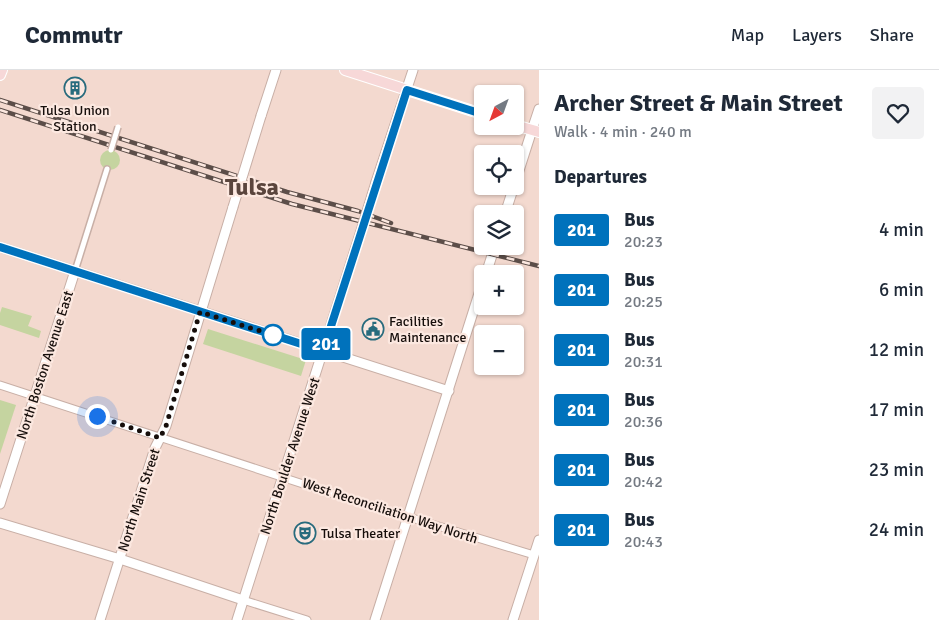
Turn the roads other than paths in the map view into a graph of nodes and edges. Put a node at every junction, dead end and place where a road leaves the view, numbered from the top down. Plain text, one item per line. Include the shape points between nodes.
1 (2, 70) edge
2 (276, 70) edge
3 (345, 70) edge
4 (413, 70) edge
5 (0, 75) edge
6 (407, 90) junction
7 (539, 109) edge
8 (474, 111) edge
9 (118, 127) dead end
10 (536, 131) edge
11 (111, 150) dead end
12 (524, 160) edge
13 (107, 169) dead end
14 (0, 247) edge
15 (75, 271) junction
16 (474, 310) edge
17 (200, 312) junction
18 (323, 351) junction
19 (0, 385) edge
20 (449, 391) junction
21 (34, 396) junction
22 (160, 438) junction
23 (283, 477) junction
24 (0, 504) edge
25 (409, 518) junction
26 (0, 523) edge
27 (539, 540) edge
28 (534, 556) junction
29 (120, 559) junction
30 (243, 600) junction
31 (100, 620) edge
32 (237, 620) edge
33 (307, 620) edge
34 (375, 620) edge
35 (513, 620) edge

1 - 5 main road
2 - 17 street, North Main Street, bridge
3 - 6 main road
4 - 6 street, North Boulder Avenue West
6 - 8 main road
6 - 18 street, North Boulder Avenue West, bridge
7 - 10 street
9 - 11 street, bridge
10 - 12 street
13 - 15 street, North Boston Avenue East
14 - 15 street
15 - 17 street
15 - 21 street, North Boston Avenue East
16 - 20 street
17 - 18 street
17 - 22 street, North Main Street
18 - 20 street
18 - 23 street, North Boulder Avenue West
19 - 21 street, West Reconciliation Way North
20 - 25 street
21 - 22 street, West Reconciliation Way North
21 - 24 street, North Boston Avenue East
22 - 23 street, West Reconciliation Way North
22 - 29 street, North Main Street
23 - 25 street, West Reconciliation Way North
23 - 30 street, North Boulder Avenue West
25 - 28 street, West Reconciliation Way North
25 - 34 street
26 - 29 street
27 - 28 street
28 - 35 street
29 - 30 street
29 - 31 street, North Main Street
30 - 32 street, North Boulder Avenue West
30 - 33 street

